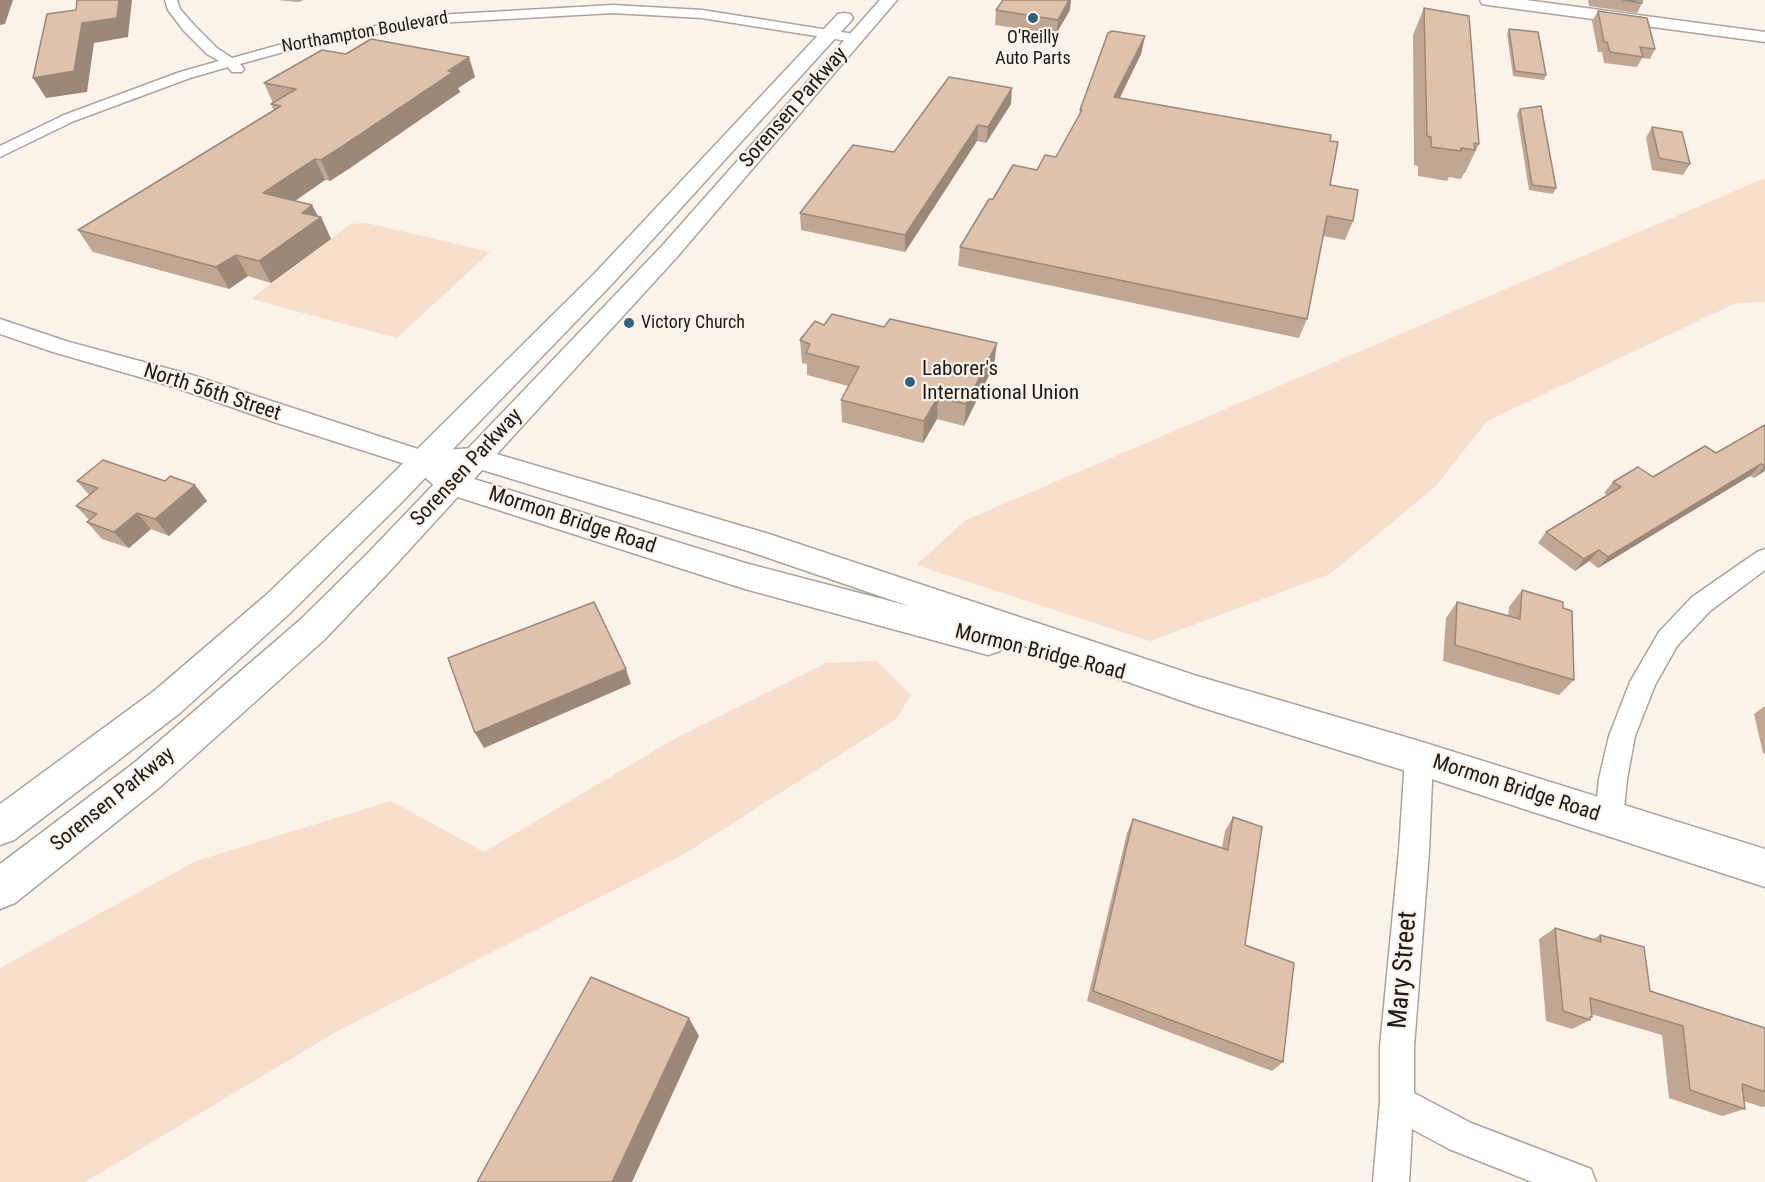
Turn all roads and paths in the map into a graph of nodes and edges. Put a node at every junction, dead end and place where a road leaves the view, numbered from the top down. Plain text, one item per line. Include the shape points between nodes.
1 (171, 0) edge
2 (889, 0) edge
3 (1488, 0) edge
4 (853, 8) dead end
5 (1765, 37) edge
6 (838, 40) junction
7 (235, 66) junction
8 (0, 152) edge
9 (0, 165) edge
10 (0, 326) edge
11 (476, 458) junction
12 (424, 460) junction
13 (453, 484) junction
14 (1765, 558) edge
15 (1197, 691) junction
16 (1419, 758) junction
17 (1609, 818) junction
18 (0, 827) edge
19 (1765, 868) edge
20 (0, 889) edge
21 (1397, 1102) junction
22 (1391, 1182) edge
23 (1578, 1182) edge

1 - 7 street via 189,28 212,51
2 - 6 main road, Sorensen Parkway
3 - 5 main road
4 - 6 main road, Sorensen Parkway
6 - 7 street, Northampton Boulevard via 707,24 532,20 436,28
6 - 11 main road, Sorensen Parkway via 669,252
6 - 12 main road, Sorensen Parkway
7 - 8 street, Northampton Boulevard via 185,75 69,118
7 - 9 street, Northampton Boulevard via 124,109
10 - 12 street, North 56th Street
11 - 12 main road, Mormon Bridge Road
11 - 13 main road, Sorensen Parkway
11 - 15 main road, Mormon Bridge Road via 758,542
12 - 13 main road, Mormon Bridge Road
12 - 18 main road, Sorensen Parkway via 223,654 157,709
13 - 15 main road, Mormon Bridge Road via 745,576
13 - 20 main road, Sorensen Parkway via 312,630 240,695 147,775
14 - 17 street via 1701,604 1668,639 1643,682 1622,736
15 - 16 main road, Mormon Bridge Road
16 - 17 main road, Mormon Bridge Road
16 - 21 street, Mary Street via 1397,1047
17 - 19 main road, Mormon Bridge Road
21 - 22 street, Mary Street
21 - 23 street via 1461,1137

